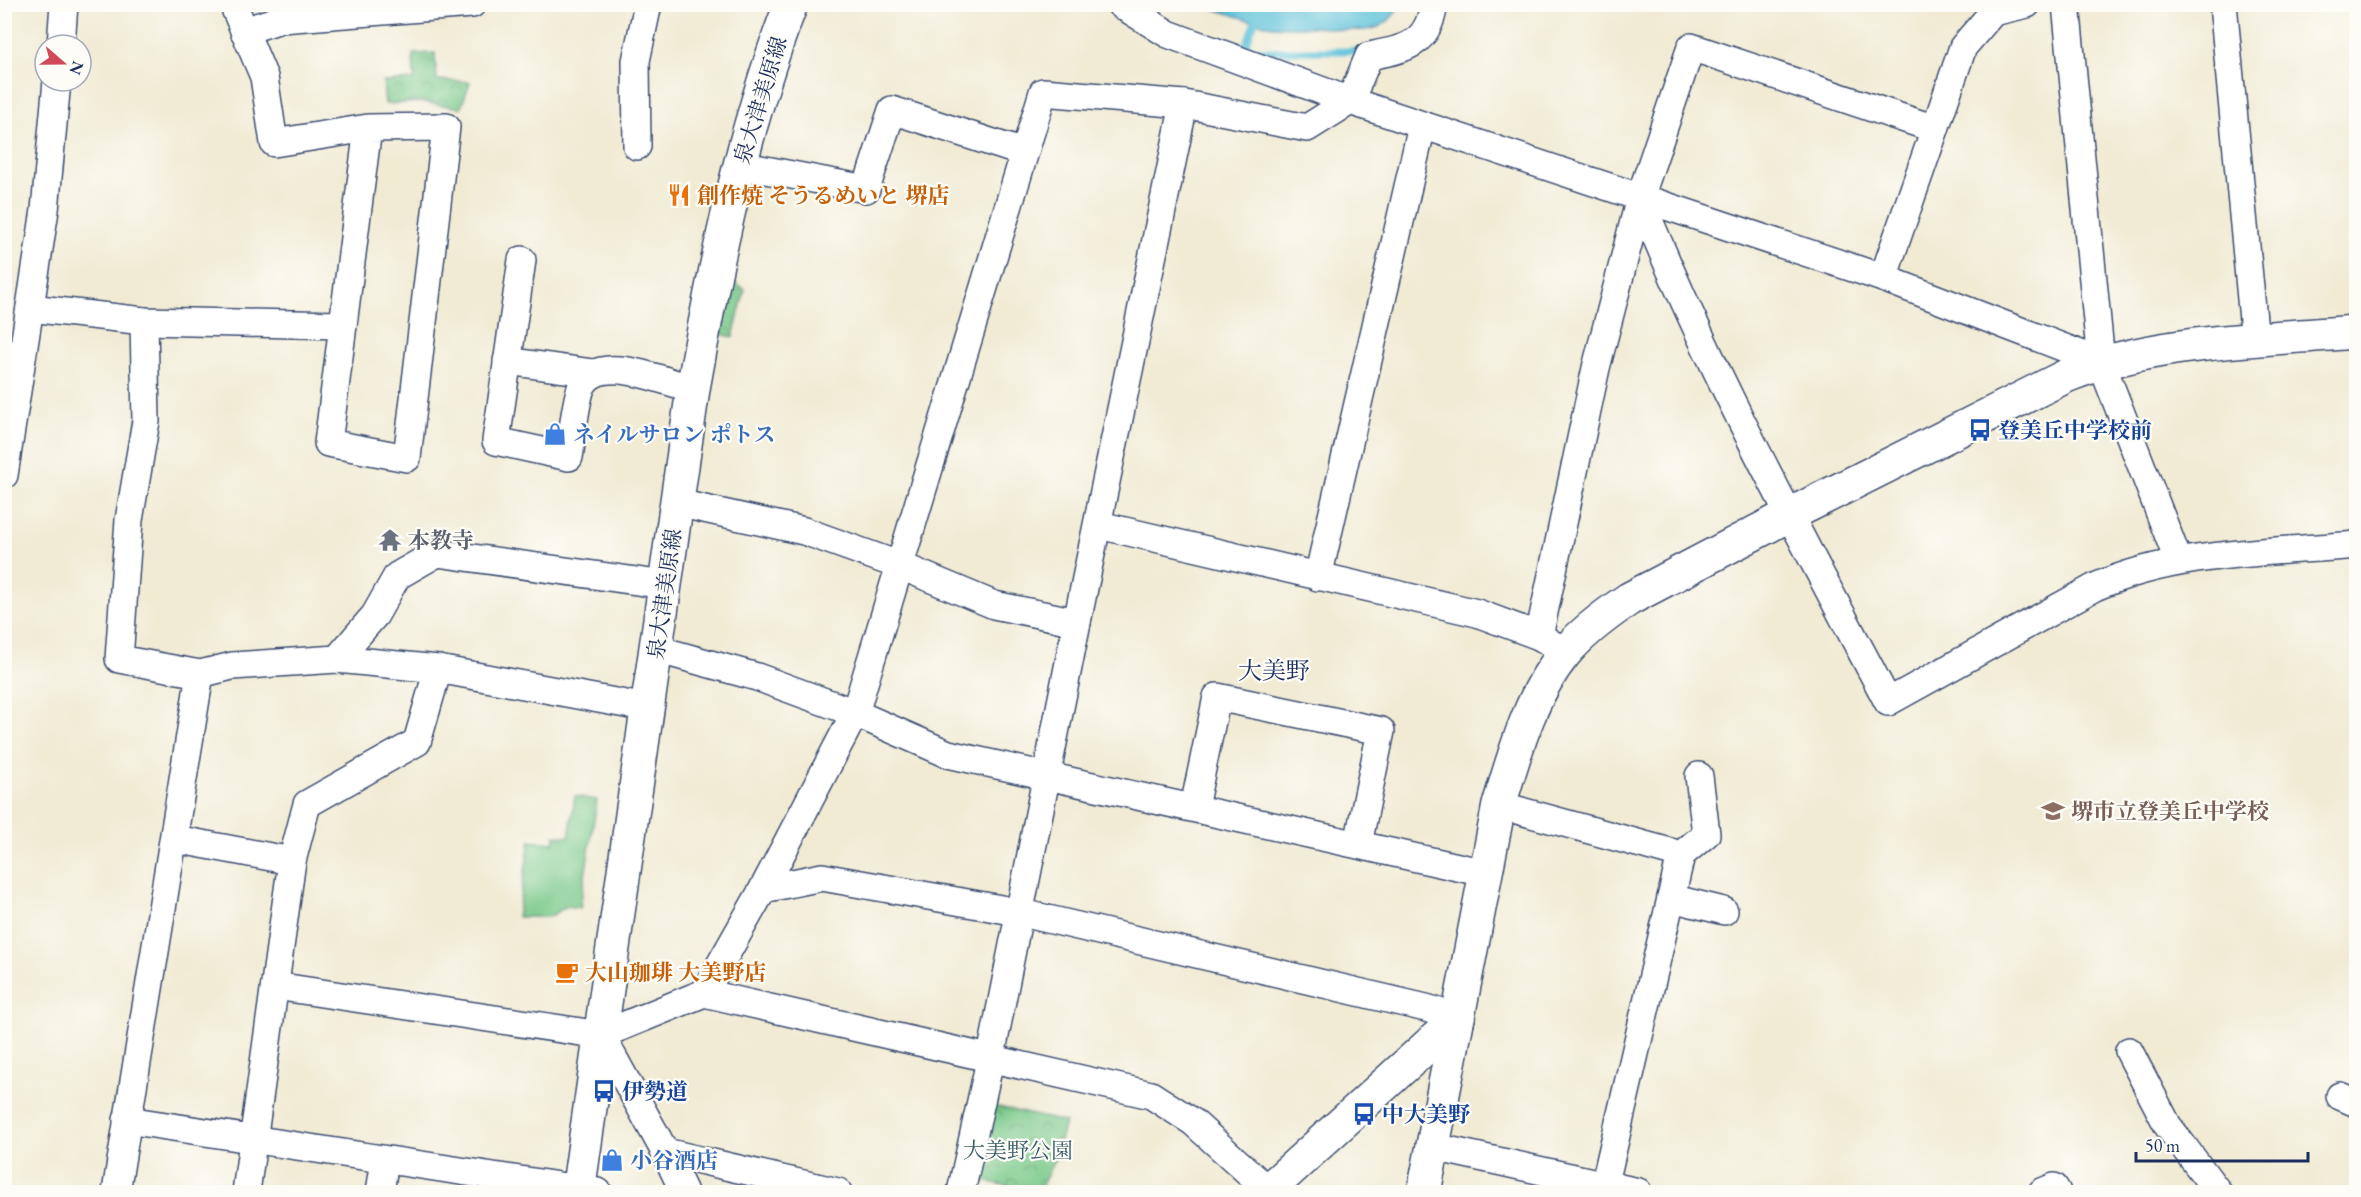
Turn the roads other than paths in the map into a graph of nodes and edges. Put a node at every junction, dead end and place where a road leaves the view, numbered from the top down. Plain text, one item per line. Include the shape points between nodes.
1 (64, 4) edge
2 (233, 4) edge
3 (472, 4) edge
4 (648, 4) edge
5 (791, 4) edge
6 (1120, 4) edge
7 (1434, 4) edge
8 (2027, 4) edge
9 (2067, 4) edge
10 (2223, 4) edge
11 (244, 31) junction
12 (61, 33) edge
13 (56, 93) edge
14 (1350, 101) junction
15 (1184, 104) junction
16 (1422, 126) junction
17 (368, 128) junction
18 (1935, 129) junction
19 (637, 146) dead end
20 (1024, 153) junction
21 (739, 165) junction
22 (1640, 198) junction
23 (522, 260) dead end
24 (1883, 278) junction
25 (30, 308) junction
26 (144, 321) junction
27 (343, 325) junction
28 (2356, 332) edge
29 (2255, 341) junction
30 (507, 361) junction
31 (2101, 362) junction
32 (593, 373) junction
33 (693, 389) junction
34 (4, 475) edge
35 (677, 503) junction
36 (1789, 514) junction
37 (1099, 525) junction
38 (2356, 545) edge
39 (2178, 560) junction
40 (901, 566) junction
41 (1318, 577) junction
42 (665, 585) junction
43 (1077, 622) junction
44 (1552, 644) junction
45 (656, 649) junction
46 (337, 659) junction
47 (438, 669) junction
48 (200, 674) junction
49 (648, 708) junction
50 (855, 713) junction
51 (1699, 776) dead end
52 (1047, 777) junction
53 (1499, 805) junction
54 (1194, 807) junction
55 (175, 839) junction
56 (1358, 843) junction
57 (1682, 855) junction
58 (292, 861) junction
59 (1485, 873) junction
60 (763, 889) junction
61 (1671, 898) junction
62 (1724, 911) dead end
63 (1018, 912) junction
64 (275, 986) junction
65 (704, 993) junction
66 (1458, 1018) junction
67 (601, 1035) junction
68 (2129, 1051) dead end
69 (991, 1056) junction
70 (127, 1120) junction
71 (254, 1139) junction
72 (1434, 1147) junction
73 (665, 1152) junction
74 (385, 1160) junction
75 (1605, 1183) junction
76 (676, 1191) edge
77 (1267, 1191) edge
78 (116, 1192) edge
79 (246, 1192) edge
80 (381, 1192) edge
81 (585, 1192) edge
82 (838, 1192) edge
83 (961, 1192) edge
84 (1424, 1192) edge
85 (1638, 1192) edge
86 (2042, 1192) edge
87 (2057, 1192) edge
88 (2218, 1192) edge

1 - 12 street
2 - 11 street
3 - 11 street via 281,19
4 - 19 street via 636,62
5 - 21 street, 泉大津美原線
6 - 14 street via 1168,34
7 - 14 street via 1432,21 1409,47 1369,56
8 - 18 street via 1993,12 1963,47
9 - 31 street
10 - 29 street
11 - 17 street via 264,77 274,143
13 - 25 street via 45,210
14 - 15 street via 1307,128
14 - 16 street
15 - 20 street via 1043,92
15 - 37 street
16 - 22 street
16 - 41 street
17 - 27 street
17 - 27 street via 446,127 407,458 328,442
18 - 22 street via 1691,47
18 - 24 street
20 - 21 street via 892,110 866,189
20 - 40 street
21 - 33 street, 泉大津美原線
22 - 24 street
22 - 36 street via 1667,266
22 - 44 street via 1596,368
23 - 30 street
24 - 31 street
25 - 26 street
25 - 34 street
26 - 27 street
26 - 48 street via 146,422 129,520 119,659
28 - 29 street
29 - 31 street via 2149,352
30 - 32 street
30 - 32 street via 496,441 569,457 582,386
31 - 36 street
31 - 39 street
32 - 33 street via 607,368 626,371
33 - 35 street, 泉大津美原線
35 - 40 street via 804,531
35 - 42 street, 泉大津美原線
36 - 39 street via 1888,702 2095,587
36 - 44 street
37 - 41 street
37 - 43 street
38 - 39 street
40 - 43 street via 994,605
40 - 50 street
41 - 44 street via 1477,614
42 - 45 street, 泉大津美原線
42 - 46 street via 436,554 397,576 375,615
43 - 52 street
44 - 53 street via 1540,691 1517,746
45 - 49 street, 泉大津美原線
45 - 50 street via 757,677
46 - 47 street
46 - 48 street via 232,666
47 - 49 street
47 - 58 street via 417,742 307,804
48 - 55 street
49 - 67 street, 泉大津美原線
50 - 52 street via 948,754
50 - 60 street
51 - 57 street via 1706,834
52 - 54 street
52 - 63 street
53 - 57 street
53 - 59 street
54 - 56 street
54 - 56 street via 1217,697 1381,731
55 - 58 street
55 - 70 street
56 - 59 street
57 - 61 street
58 - 64 street
59 - 66 street
60 - 63 street via 822,877
60 - 65 street
61 - 62 street
61 - 75 street
63 - 66 street
63 - 69 street
64 - 67 street
64 - 71 street
65 - 67 street
65 - 69 street
66 - 72 street
66 - 77 street
67 - 73 street
67 - 81 street, 泉大津美原線
68 - 88 street via 2168,1126
69 - 77 street via 1151,1095 1193,1122
69 - 83 street
70 - 71 street
70 - 78 street
71 - 74 street
71 - 79 street
72 - 75 street
72 - 84 street
73 - 76 street
73 - 82 street
74 - 80 street
74 - 81 street
75 - 85 street
86 - 87 street via 2054,1187

